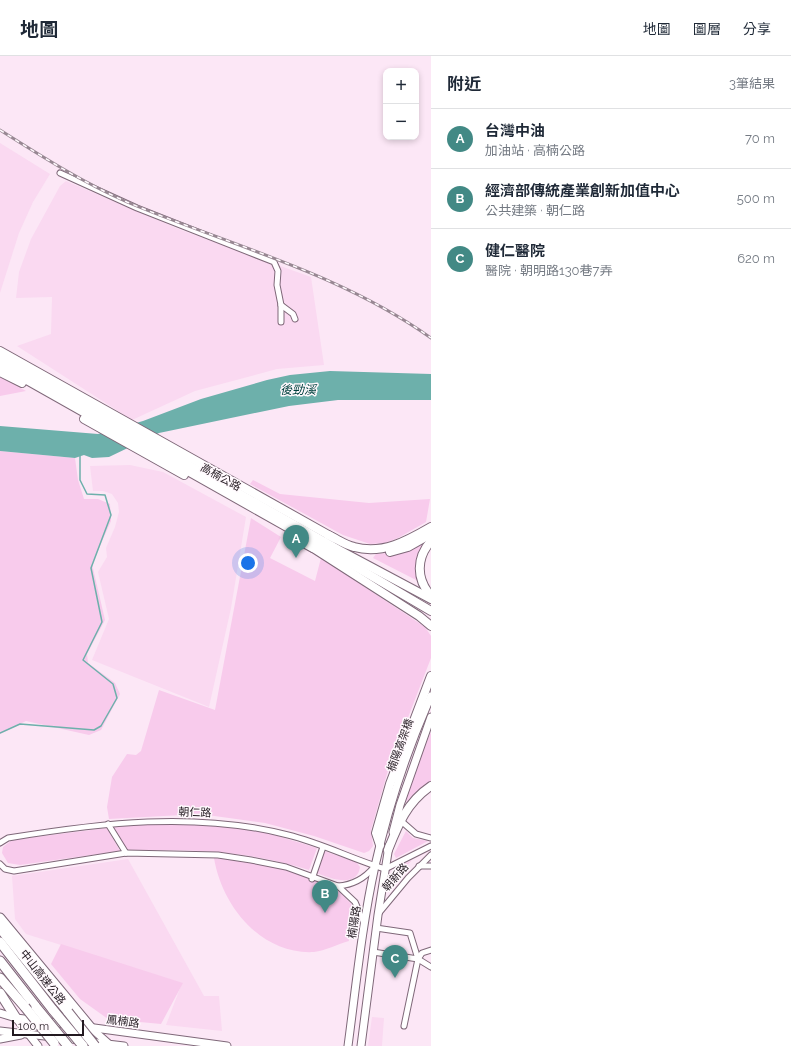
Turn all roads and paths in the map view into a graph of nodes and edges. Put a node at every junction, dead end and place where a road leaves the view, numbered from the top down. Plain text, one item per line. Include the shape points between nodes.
1 (60, 173) dead end
2 (281, 305) junction
3 (295, 319) dead end
4 (281, 322) dead end
5 (0, 351) edge
6 (0, 358) edge
7 (0, 364) edge
8 (0, 372) edge
9 (113, 425) junction
10 (153, 448) junction
11 (289, 524) junction
12 (431, 527) edge
13 (431, 534) edge
14 (330, 540) junction
15 (431, 541) edge
16 (315, 546) junction
17 (372, 550) junction
18 (431, 596) edge
19 (431, 599) edge
20 (431, 611) edge
21 (431, 626) edge
22 (431, 676) edge
23 (431, 696) edge
24 (431, 717) edge
25 (431, 786) edge
26 (391, 803) joint
27 (399, 818) junction
28 (108, 824) junction
29 (431, 838) edge
30 (0, 843) edge
31 (380, 845) junction
32 (323, 846) junction
33 (431, 846) edge
34 (388, 850) joint
35 (126, 853) junction
36 (431, 855) edge
37 (0, 864) edge
38 (375, 866) junction
39 (419, 866) junction
40 (431, 866) edge
41 (385, 869) junction
42 (312, 878) junction
43 (338, 886) junction
44 (378, 915) junction
45 (0, 918) edge
46 (364, 923) junction
47 (0, 928) edge
48 (376, 928) junction
49 (0, 942) edge
50 (431, 950) edge
51 (373, 952) junction
52 (418, 959) junction
53 (0, 961) edge
54 (431, 967) edge
55 (0, 978) edge
56 (0, 992) edge
57 (0, 1013) edge
58 (16, 1018) junction
59 (0, 1020) edge
60 (404, 1026) dead end
61 (91, 1028) junction
62 (0, 1031) edge
63 (29, 1034) junction
64 (0, 1039) edge
65 (55, 1044) edge
66 (110, 1045) edge
67 (198, 1045) edge
68 (38, 1046) edge
69 (68, 1046) edge
70 (83, 1046) edge
71 (95, 1046) edge
72 (124, 1046) edge
73 (227, 1046) edge
74 (348, 1046) edge
75 (361, 1046) edge

1 - 2 street via 137,208 270,259 277,265
2 - 3 street via 293,314
2 - 4 street
5 - 9 main road, 高楠公路
6 - 9 main road, 高楠公路
7 - 9 main road, 高楠公路
8 - 9 main road, 高楠公路
9 - 10 main road, 高楠公路
9 - 10 main road, 高楠公路
10 - 11 main road, 高楠公路
10 - 11 main road, 高楠公路
11 - 14 main road, 高楠公路
11 - 14 main road via 311,529
11 - 16 main road, 高楠公路
11 - 16 main road via 300,538
12 - 17 main road via 397,545
13 - 17 main road via 401,550
14 - 17 main road
14 - 19 main road, 高楠公路
15 - 18 main road via 422,554 419,566 422,584
16 - 20 main road, 高楠公路
16 - 21 main road
22 - 31 main road via 390,784 376,833
23 - 26 street, 楠陽高架橋
24 - 27 street via 400,805
25 - 27 main road
26 - 31 street, 楠陽路
27 - 29 street via 416,834
27 - 34 main road
28 - 30 street, 朝仁路 via 8,838
28 - 32 street, 朝仁路 via 141,821 217,823 288,835
28 - 35 street
31 - 38 street, 楠陽路
32 - 38 street, 朝仁路
32 - 42 street
33 - 41 street, 朝新路
34 - 41 street, 楠陽路
35 - 37 street via 14,871 5,869
35 - 42 street via 218,855 279,866
36 - 39 street, 朝新路
38 - 41 street, 朝仁路
38 - 43 street via 361,879
38 - 46 street, 楠陽路
39 - 40 street
39 - 44 street, 朝新路
41 - 44 street, 楠陽路
42 - 43 street
43 - 46 street via 355,902
44 - 48 street, 楠陽路
45 - 61 highway
46 - 74 street, 楠陽路
47 - 71 highway, bridge
48 - 51 street, 楠陽路
48 - 52 street via 408,932
49 - 70 highway, 中山高速公路, bridge
50 - 52 street via 422,953
51 - 52 street
51 - 75 street, 楠陽路
52 - 54 street
52 - 60 street
53 - 69 highway, bridge
55 - 65 highway, bridge
56 - 58 highway
57 - 58 street
58 - 59 street
58 - 61 street, 鳳楠路
58 - 63 street
61 - 66 street
61 - 67 street, 鳳楠路
62 - 63 street
63 - 64 street
63 - 66 street
63 - 68 street
66 - 72 street
67 - 73 street, 鳳楠路

